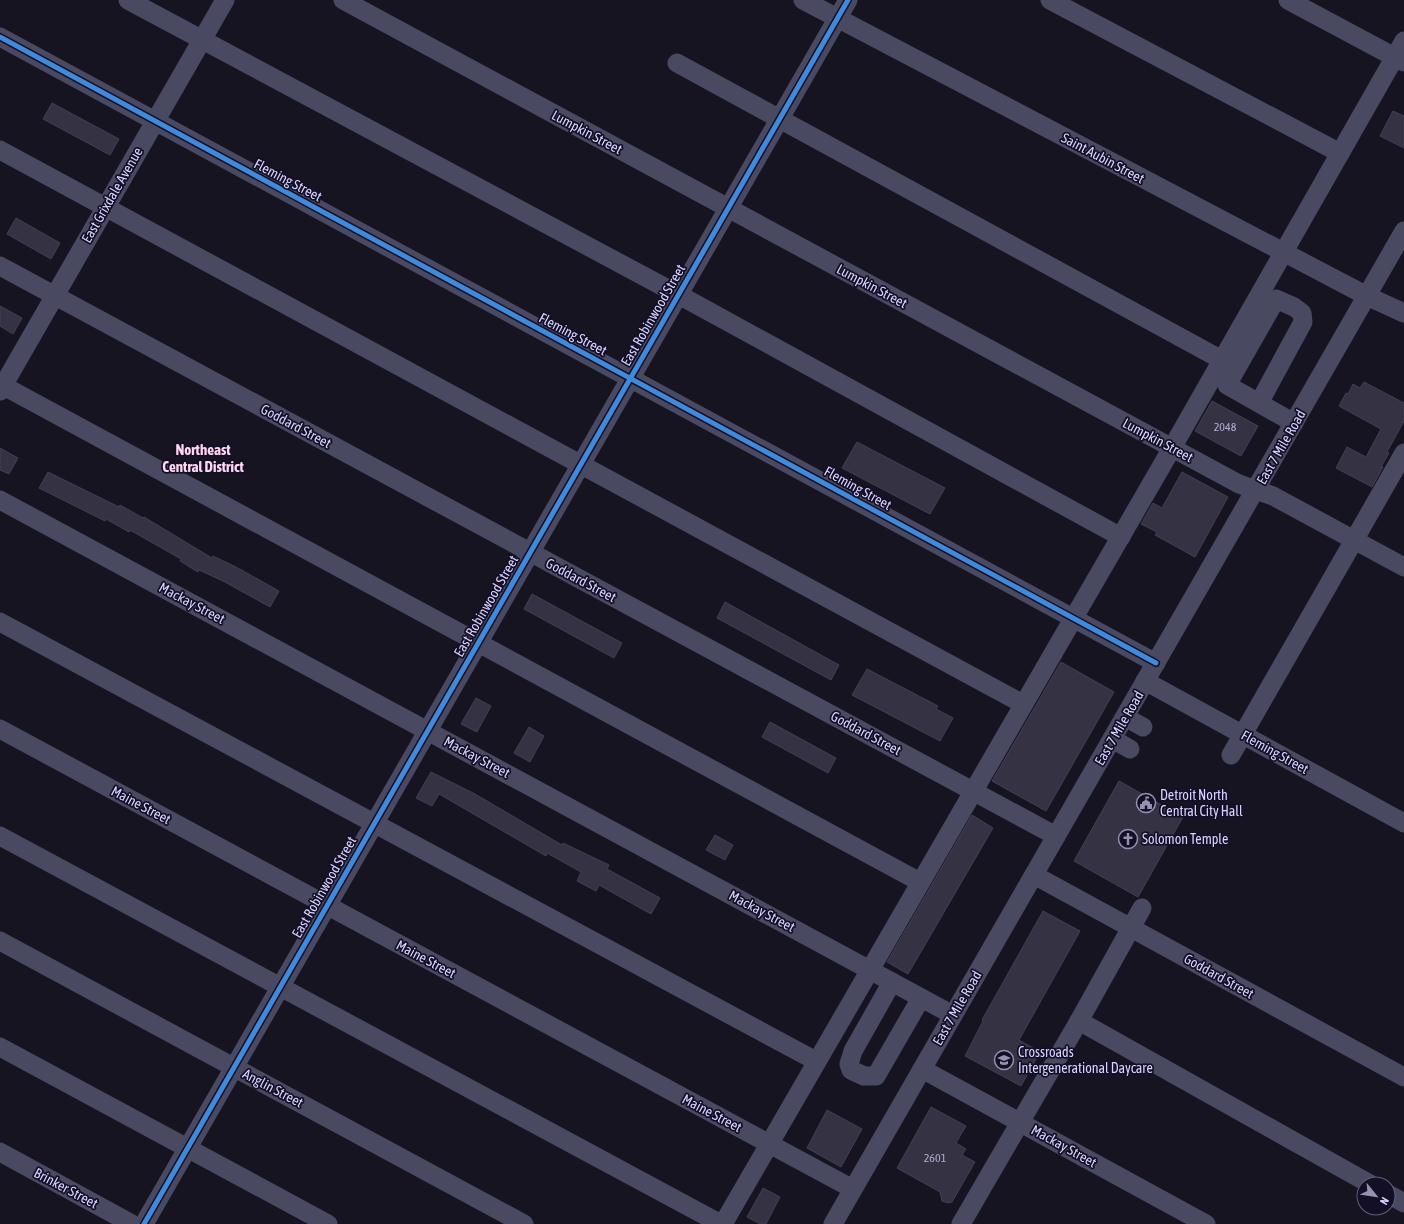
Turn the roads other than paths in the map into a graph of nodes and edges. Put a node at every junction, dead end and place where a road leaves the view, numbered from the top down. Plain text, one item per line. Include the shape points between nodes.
1 (128, 0) edge
2 (225, 0) edge
3 (343, 0) edge
4 (803, 0) edge
5 (848, 0) edge
6 (1050, 0) edge
7 (1288, 0) edge
8 (838, 18) junction
9 (0, 38) edge
10 (202, 40) junction
11 (1401, 54) edge
12 (677, 63) dead end
13 (779, 120) junction
14 (155, 121) junction
15 (0, 150) edge
16 (1340, 153) junction
17 (105, 208) junction
18 (729, 208) junction
19 (1404, 231) edge
20 (1283, 252) junction
21 (0, 266) edge
22 (679, 295) junction
23 (55, 296) junction
24 (1367, 296) junction
25 (1404, 313) edge
26 (1222, 360) junction
27 (631, 378) junction
28 (1, 387) edge
29 (1259, 403) junction
30 (1294, 423) junction
31 (1172, 448) junction
32 (1404, 453) edge
33 (581, 464) junction
34 (1256, 490) junction
35 (0, 500) edge
36 (1121, 537) junction
37 (1354, 540) junction
38 (530, 552) junction
39 (1404, 567) edge
40 (1073, 618) junction
41 (0, 622) edge
42 (479, 642) junction
43 (1156, 664) junction
44 (1145, 682) junction
45 (1023, 704) junction
46 (1125, 717) junction
47 (1143, 728) dead end
48 (0, 729) edge
49 (427, 731) junction
50 (1243, 734) junction
51 (1112, 739) junction
52 (1130, 749) dead end
53 (1231, 755) dead end
54 (972, 791) junction
55 (1404, 823) edge
56 (374, 824) junction
57 (0, 836) edge
58 (1056, 836) junction
59 (1034, 875) junction
60 (920, 882) junction
61 (327, 906) junction
62 (1142, 908) dead end
63 (1131, 928) junction
64 (0, 941) edge
65 (869, 969) junction
66 (892, 982) junction
67 (280, 988) junction
68 (921, 998) junction
69 (953, 1015) junction
70 (1079, 1020) junction
71 (0, 1047) edge
72 (816, 1061) junction
73 (234, 1067) junction
74 (922, 1069) junction
75 (1404, 1077) edge
76 (1020, 1122) junction
77 (769, 1144) junction
78 (188, 1148) junction
79 (0, 1152) edge
80 (1356, 1176) edge
81 (853, 1189) junction
82 (965, 1223) edge
83 (132, 1224) edge
84 (144, 1224) edge
85 (328, 1224) edge
86 (524, 1224) edge
87 (722, 1224) edge
88 (833, 1224) edge
89 (1206, 1224) edge

1 - 10 street
2 - 10 street, East Grixdale Avenue
3 - 18 street, Lumpkin Street
4 - 8 street, Saint Aubin Street
5 - 8 street, East Robinwood Street
6 - 16 street
7 - 11 street
8 - 13 street, East Robinwood Street
8 - 20 street, Saint Aubin Street
9 - 14 street, Fleming Street
10 - 14 street, East Grixdale Avenue
10 - 22 street
11 - 16 street
12 - 13 street
13 - 18 street, East Robinwood Street
13 - 26 street
14 - 17 street, East Grixdale Avenue
14 - 27 street, Fleming Street
15 - 17 street
16 - 20 street
17 - 23 street, East Grixdale Avenue
17 - 33 street
18 - 22 street, East Robinwood Street
18 - 31 street, Lumpkin Street
19 - 24 street, East 7 Mile Road
20 - 24 street, Saint Aubin Street
20 - 26 street
21 - 23 street, Goddard Street
22 - 27 street, East Robinwood Street
22 - 36 street
23 - 28 street, East Grixdale Avenue
23 - 38 street, Goddard Street
24 - 25 street, Saint Aubin Street
24 - 30 street, East 7 Mile Road
26 - 31 street
27 - 33 street, East Robinwood Street
27 - 40 street, Fleming Street
28 - 42 street
29 - 29 street via 1227,385 1276,299 1302,313 1303,322
29 - 30 street
30 - 34 street, East 7 Mile Road
31 - 34 street, Lumpkin Street via 1239,484
31 - 36 street
32 - 37 street
33 - 38 street, East Robinwood Street
33 - 45 street
34 - 37 street, Lumpkin Street via 1273,496
34 - 43 street, East 7 Mile Road
35 - 49 street, Mackay Street
36 - 40 street
37 - 39 street, Lumpkin Street
37 - 50 street
38 - 42 street, East Robinwood Street
38 - 54 street, Goddard Street
40 - 43 street, Fleming Street
40 - 45 street
41 - 56 street
42 - 49 street, East Robinwood Street
42 - 60 street
43 - 44 street, East 7 Mile Road
44 - 46 street, East 7 Mile Road
44 - 50 street, Fleming Street
45 - 54 street
46 - 47 street
46 - 51 street, East 7 Mile Road
48 - 61 street, Maine Street
49 - 56 street, East Robinwood Street
49 - 65 street, Mackay Street
50 - 53 street
50 - 55 street, Fleming Street
51 - 52 street
51 - 58 street, East 7 Mile Road
54 - 58 street, Goddard Street
54 - 60 street
56 - 61 street, East Robinwood Street
56 - 72 street
57 - 67 street
58 - 59 street, East 7 Mile Road
59 - 63 street, Goddard Street
59 - 69 street, East 7 Mile Road
60 - 65 street
61 - 67 street, East Robinwood Street
61 - 77 street, Maine Street
62 - 63 street
63 - 70 street
63 - 75 street, Goddard Street
64 - 73 street, Anglin Street
65 - 66 street, Mackay Street
65 - 72 street
66 - 68 street, Mackay Street
66 - 68 street via 853,1051 849,1064 851,1070 864,1076 876,1076
67 - 73 street, East Robinwood Street
67 - 87 street
68 - 69 street, Mackay Street
69 - 74 street, East 7 Mile Road
70 - 76 street
70 - 80 street
71 - 78 street
72 - 77 street
73 - 78 street, East Robinwood Street
73 - 86 street, Anglin Street
74 - 76 street, Mackay Street
74 - 81 street, East 7 Mile Road
76 - 82 street
76 - 89 street, Mackay Street
77 - 81 street, Maine Street
77 - 87 street
78 - 84 street, East Robinwood Street
78 - 85 street
79 - 83 street, Brinker Street
81 - 88 street, East 7 Mile Road

